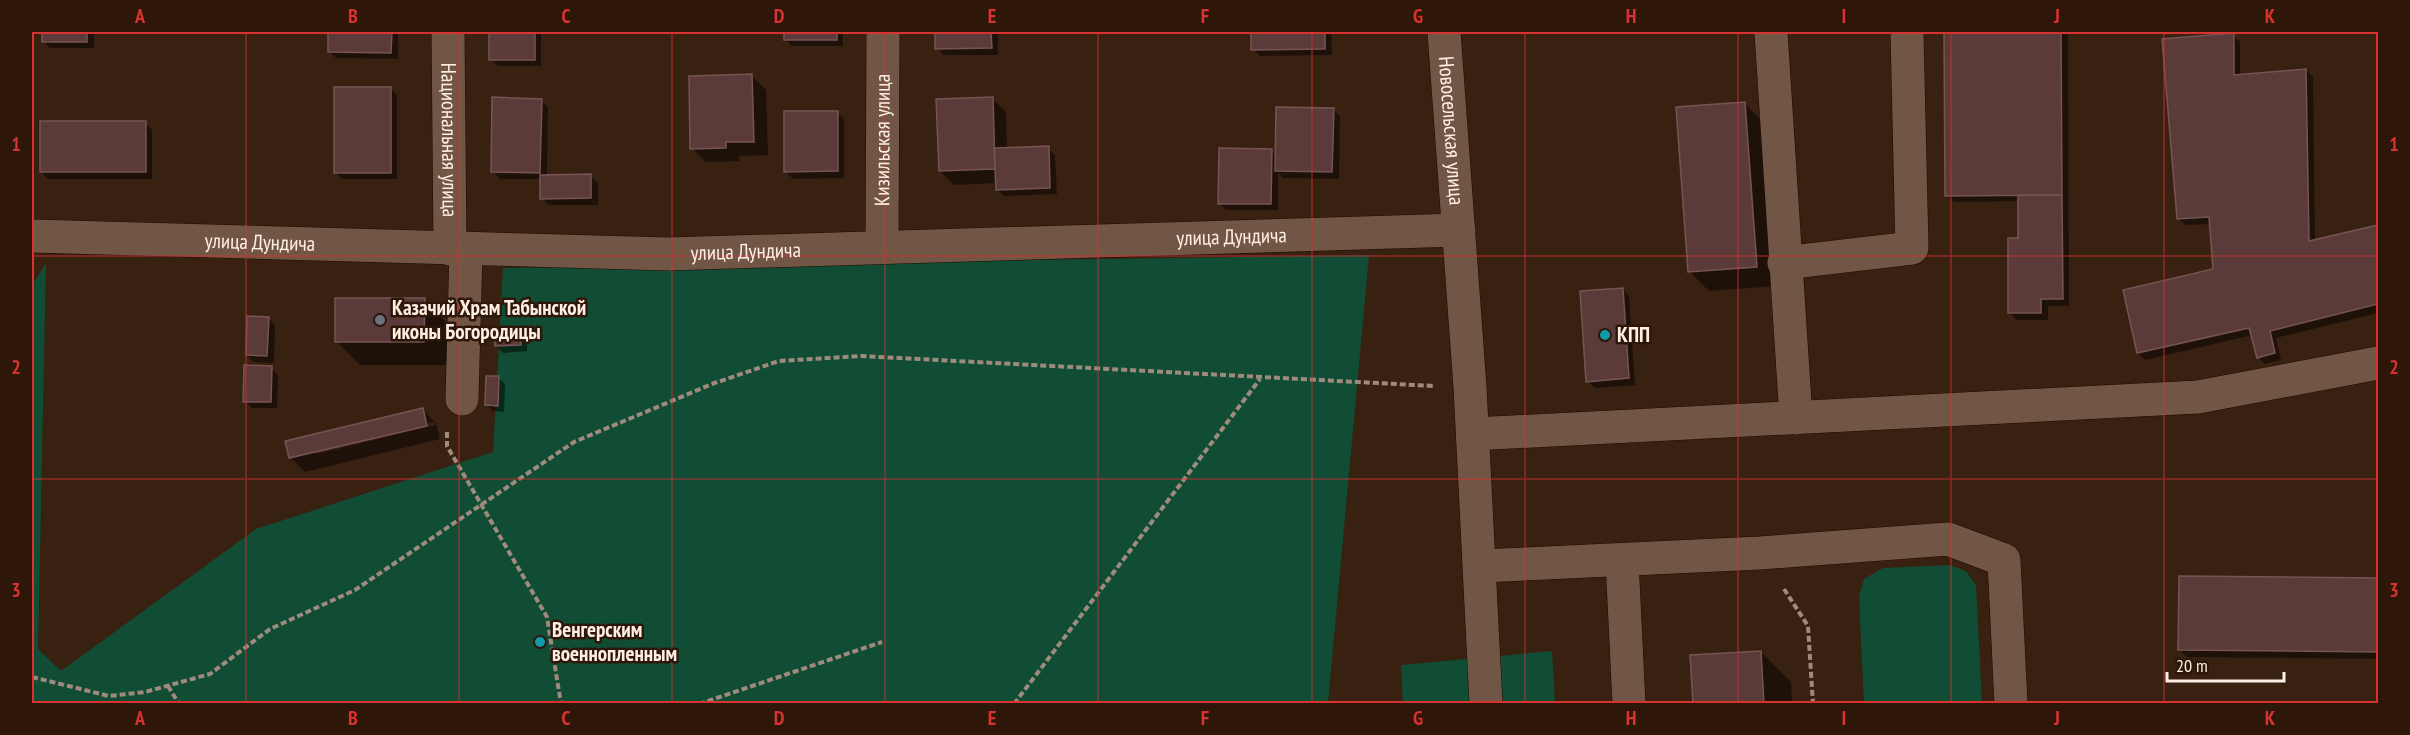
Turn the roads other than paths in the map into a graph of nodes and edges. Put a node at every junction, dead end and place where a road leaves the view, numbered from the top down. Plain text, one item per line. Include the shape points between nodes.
1 (448, 32) edge
2 (883, 32) edge
3 (1444, 32) edge
4 (1771, 32) edge
5 (1907, 34) dead end
6 (1459, 230) junction
7 (32, 236) edge
8 (882, 246) junction
9 (458, 249) junction
10 (1784, 263) junction
11 (2379, 363) edge
12 (462, 399) road end
13 (1796, 418) junction
14 (1473, 434) junction
15 (1622, 561) junction
16 (1481, 566) junction
17 (1486, 704) edge
18 (1629, 704) edge
19 (2011, 704) edge

1 - 9 street, Национальная улица
2 - 8 street, Кизильская улица
3 - 6 street, Новосельская улица
4 - 10 street
5 - 10 street via 1912,248
6 - 8 street, улица Дундича
6 - 14 street, Новосельская улица
7 - 9 street, улица Дундича
8 - 9 street, улица Дундича via 668,254
9 - 12 street, Национальная улица
10 - 13 street
11 - 13 street via 2198,397
13 - 14 street
14 - 16 street, Новосельская улица
15 - 16 street
15 - 18 street
15 - 19 street via 1948,539 2004,560
16 - 17 street, Новосельская улица

